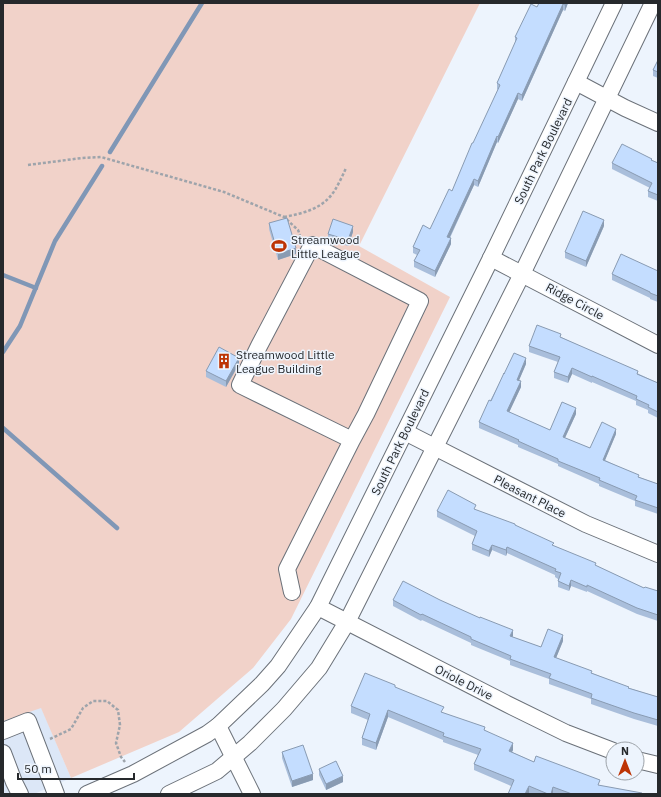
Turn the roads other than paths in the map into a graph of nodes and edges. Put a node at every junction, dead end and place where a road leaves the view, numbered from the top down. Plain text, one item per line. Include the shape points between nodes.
1 (614, 3) edge
2 (653, 3) edge
3 (576, 82) junction
4 (607, 98) junction
5 (658, 123) edge
6 (491, 258) junction
7 (522, 274) junction
8 (658, 345) edge
9 (404, 432) junction
10 (352, 440) junction
11 (435, 447) junction
12 (658, 554) edge
13 (292, 592) dead end
14 (318, 607) junction
15 (347, 622) junction
16 (218, 726) junction
17 (3, 730) edge
18 (605, 748) edge
19 (3, 753) edge
20 (234, 757) junction
21 (645, 762) edge
22 (658, 765) edge
23 (20, 794) edge
24 (56, 794) edge
25 (87, 794) edge
26 (169, 794) edge
27 (252, 794) edge

1 - 3 street, South Park Boulevard
2 - 4 street
3 - 4 street
3 - 6 street, South Park Boulevard
4 - 5 street
4 - 7 street
6 - 7 street, Ridge Circle
6 - 9 street, South Park Boulevard
7 - 8 street, Ridge Circle
7 - 11 street
9 - 11 street, Pleasant Place
9 - 14 street, South Park Boulevard
10 - 10 street via 240,385 312,245 420,301
10 - 13 street via 287,569
11 - 12 street, Pleasant Place via 586,524
11 - 15 street
14 - 15 street, Oriole Drive
14 - 16 street, South Park Boulevard via 278,666 237,710
15 - 18 street, Oriole Drive via 566,733
15 - 20 street via 319,668 268,726
16 - 20 street
16 - 25 street, South Park Boulevard via 133,774
17 - 24 street via 28,721
19 - 23 street
20 - 26 street via 217,771
20 - 27 street
21 - 22 street

